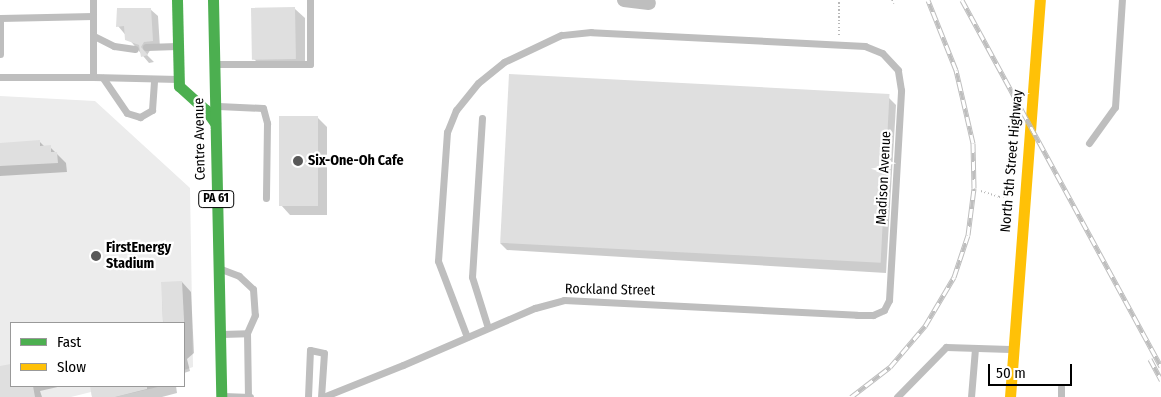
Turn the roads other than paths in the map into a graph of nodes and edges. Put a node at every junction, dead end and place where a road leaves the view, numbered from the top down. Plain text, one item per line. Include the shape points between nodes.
1 (93, 0) edge
2 (177, 0) edge
3 (213, 0) edge
4 (310, 0) edge
5 (624, 0) edge
6 (1040, 0) edge
7 (1122, 0) edge
8 (653, 2) edge
9 (94, 16) junction
10 (94, 36) junction
11 (177, 46) junction
12 (146, 47) dead end
13 (135, 49) dead end
14 (0, 54) edge
15 (214, 64) junction
16 (0, 77) edge
17 (93, 77) junction
18 (103, 78) junction
19 (154, 79) junction
20 (178, 79) junction
21 (215, 106) junction
22 (482, 118) dead end
23 (215, 123) junction
24 (1089, 142) dead end
25 (266, 198) dead end
26 (217, 267) junction
27 (884, 310) joint
28 (488, 328) junction
29 (246, 333) junction
30 (218, 334) junction
31 (467, 337) junction
32 (975, 348) junction
33 (1012, 349) junction
34 (1061, 386) dead end
35 (221, 396) edge
36 (249, 396) edge
37 (308, 397) edge
38 (322, 397) edge
39 (897, 397) edge
40 (972, 397) edge
41 (1010, 397) edge
42 (1061, 397) edge

1 - 9 lane
2 - 11 main road
3 - 15 main road, Centre Avenue / PA 61
4 - 15 lane via 310,64
5 - 8 street
6 - 33 main road, North 5th Street Highway
7 - 24 lane via 1115,107
9 - 10 lane
9 - 14 lane via 0,18
10 - 13 lane via 114,46
10 - 17 lane
11 - 12 lane
11 - 20 main road
15 - 21 main road, Centre Avenue / PA 61
16 - 17 lane
17 - 18 lane
18 - 19 lane
18 - 19 lane via 127,113 140,117 152,110
19 - 20 lane
20 - 23 main road via 186,94 206,110
21 - 23 main road, Centre Avenue / PA 61
21 - 25 lane via 263,108 267,123
22 - 28 lane via 472,277
23 - 26 main road, Centre Avenue / PA 61
26 - 29 lane via 239,276 253,289 255,315
26 - 30 main road, Centre Avenue / PA 61
27 - 28 lane, Rockland Street via 873,315 857,315 569,299 535,308
27 - 31 lane, Madison Avenue via 889,300 901,90 898,70 882,53 865,46 591,32 561,35 504,62 478,83 456,110 447,132 438,262
28 - 31 lane, Rockland Street
29 - 30 lane
29 - 36 lane
30 - 35 main road, Centre Avenue / PA 61
31 - 38 lane, Rockland Street
32 - 33 lane
32 - 39 lane via 946,347
32 - 40 lane
33 - 41 main road, North 5th Street Highway
34 - 42 lane
35 - 36 lane
37 - 38 lane via 307,352 321,350 324,370

